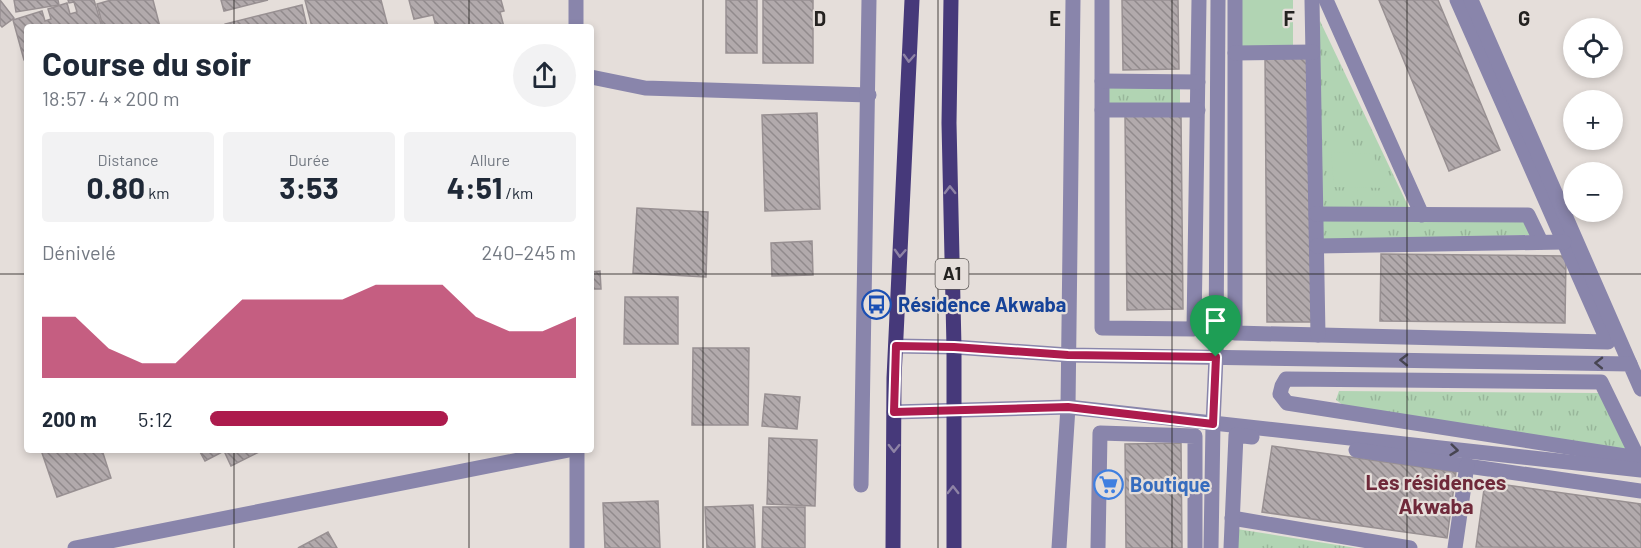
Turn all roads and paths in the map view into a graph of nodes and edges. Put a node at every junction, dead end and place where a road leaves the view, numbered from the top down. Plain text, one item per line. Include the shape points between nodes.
1 (576, 0) edge
2 (869, 0) edge
3 (912, 0) edge
4 (951, 0) edge
5 (1073, 0) edge
6 (1102, 0) edge
7 (1199, 0) edge
8 (1218, 0) edge
9 (1235, 0) edge
10 (1312, 0) edge
11 (1326, 0) edge
12 (1457, 0) edge
13 (1471, 0) edge
14 (576, 24) edge
15 (1313, 52) junction
16 (1235, 53) junction
17 (594, 78) edge
18 (1102, 81) junction
19 (1198, 82) junction
20 (869, 95) junction
21 (1102, 110) junction
22 (1198, 110) junction
23 (1316, 214) junction
24 (1422, 215) junction
25 (1540, 242) junction
26 (1564, 242) junction
27 (1317, 246) junction
28 (1318, 336) junction
29 (896, 346) junction
30 (954, 347) junction
31 (1068, 355) junction
32 (1216, 357) junction
33 (1630, 364) junction
34 (1641, 389) edge
35 (1068, 407) junction
36 (953, 410) junction
37 (894, 412) junction
38 (1213, 424) junction
39 (554, 453) edge
40 (577, 453) edge
41 (1640, 464) edge
42 (1467, 465) junction
43 (861, 485) dead end
44 (1641, 491) edge
45 (1232, 518) junction
46 (75, 548) edge
47 (577, 548) edge
48 (893, 548) edge
49 (954, 548) edge
50 (1059, 548) edge
51 (1098, 548) edge
52 (1195, 548) edge
53 (1211, 548) edge
54 (1231, 548) edge
55 (1410, 548) edge
56 (1455, 548) edge

1 - 14 street
2 - 20 street
3 -> 29 main road
30 -> 4 main road, A1 via 949,123
5 - 31 street
6 - 18 street
7 - 19 street
8 - 32 street
9 - 16 street
10 - 15 street
11 - 24 street
12 - 26 street
13 - 33 street
15 - 16 street
15 - 23 street
16 - 28 street via 1235,333
17 - 20 street via 645,88
18 - 19 street
18 - 21 street
19 - 22 street
20 - 43 street
21 - 22 street
21 - 22 street via 1102,328 1194,329
23 - 24 street
23 - 27 street
24 - 25 street via 1528,215
25 - 26 street
25 - 27 street
26 - 28 street via 1608,342
27 - 28 street
29 - 30 street
29 - 37 main road
30 - 31 street
30 - 36 main road, A1
31 - 32 street
31 - 35 street
33 -> 32 street
32 - 38 street
33 - 34 street
35 - 36 street
35 - 38 street
35 - 50 street
36 - 37 street
49 -> 36 main road, A1
37 -> 48 main road
38 -> 41 street
38 - 53 street
39 - 46 street
40 - 47 street
41 - 41 street via 1287,403 1280,394 1287,379 1601,382
42 - 44 street
42 - 45 street via 1236,435
42 - 56 street
45 - 54 street
45 - 55 street
51 - 52 street via 1100,433 1195,436

